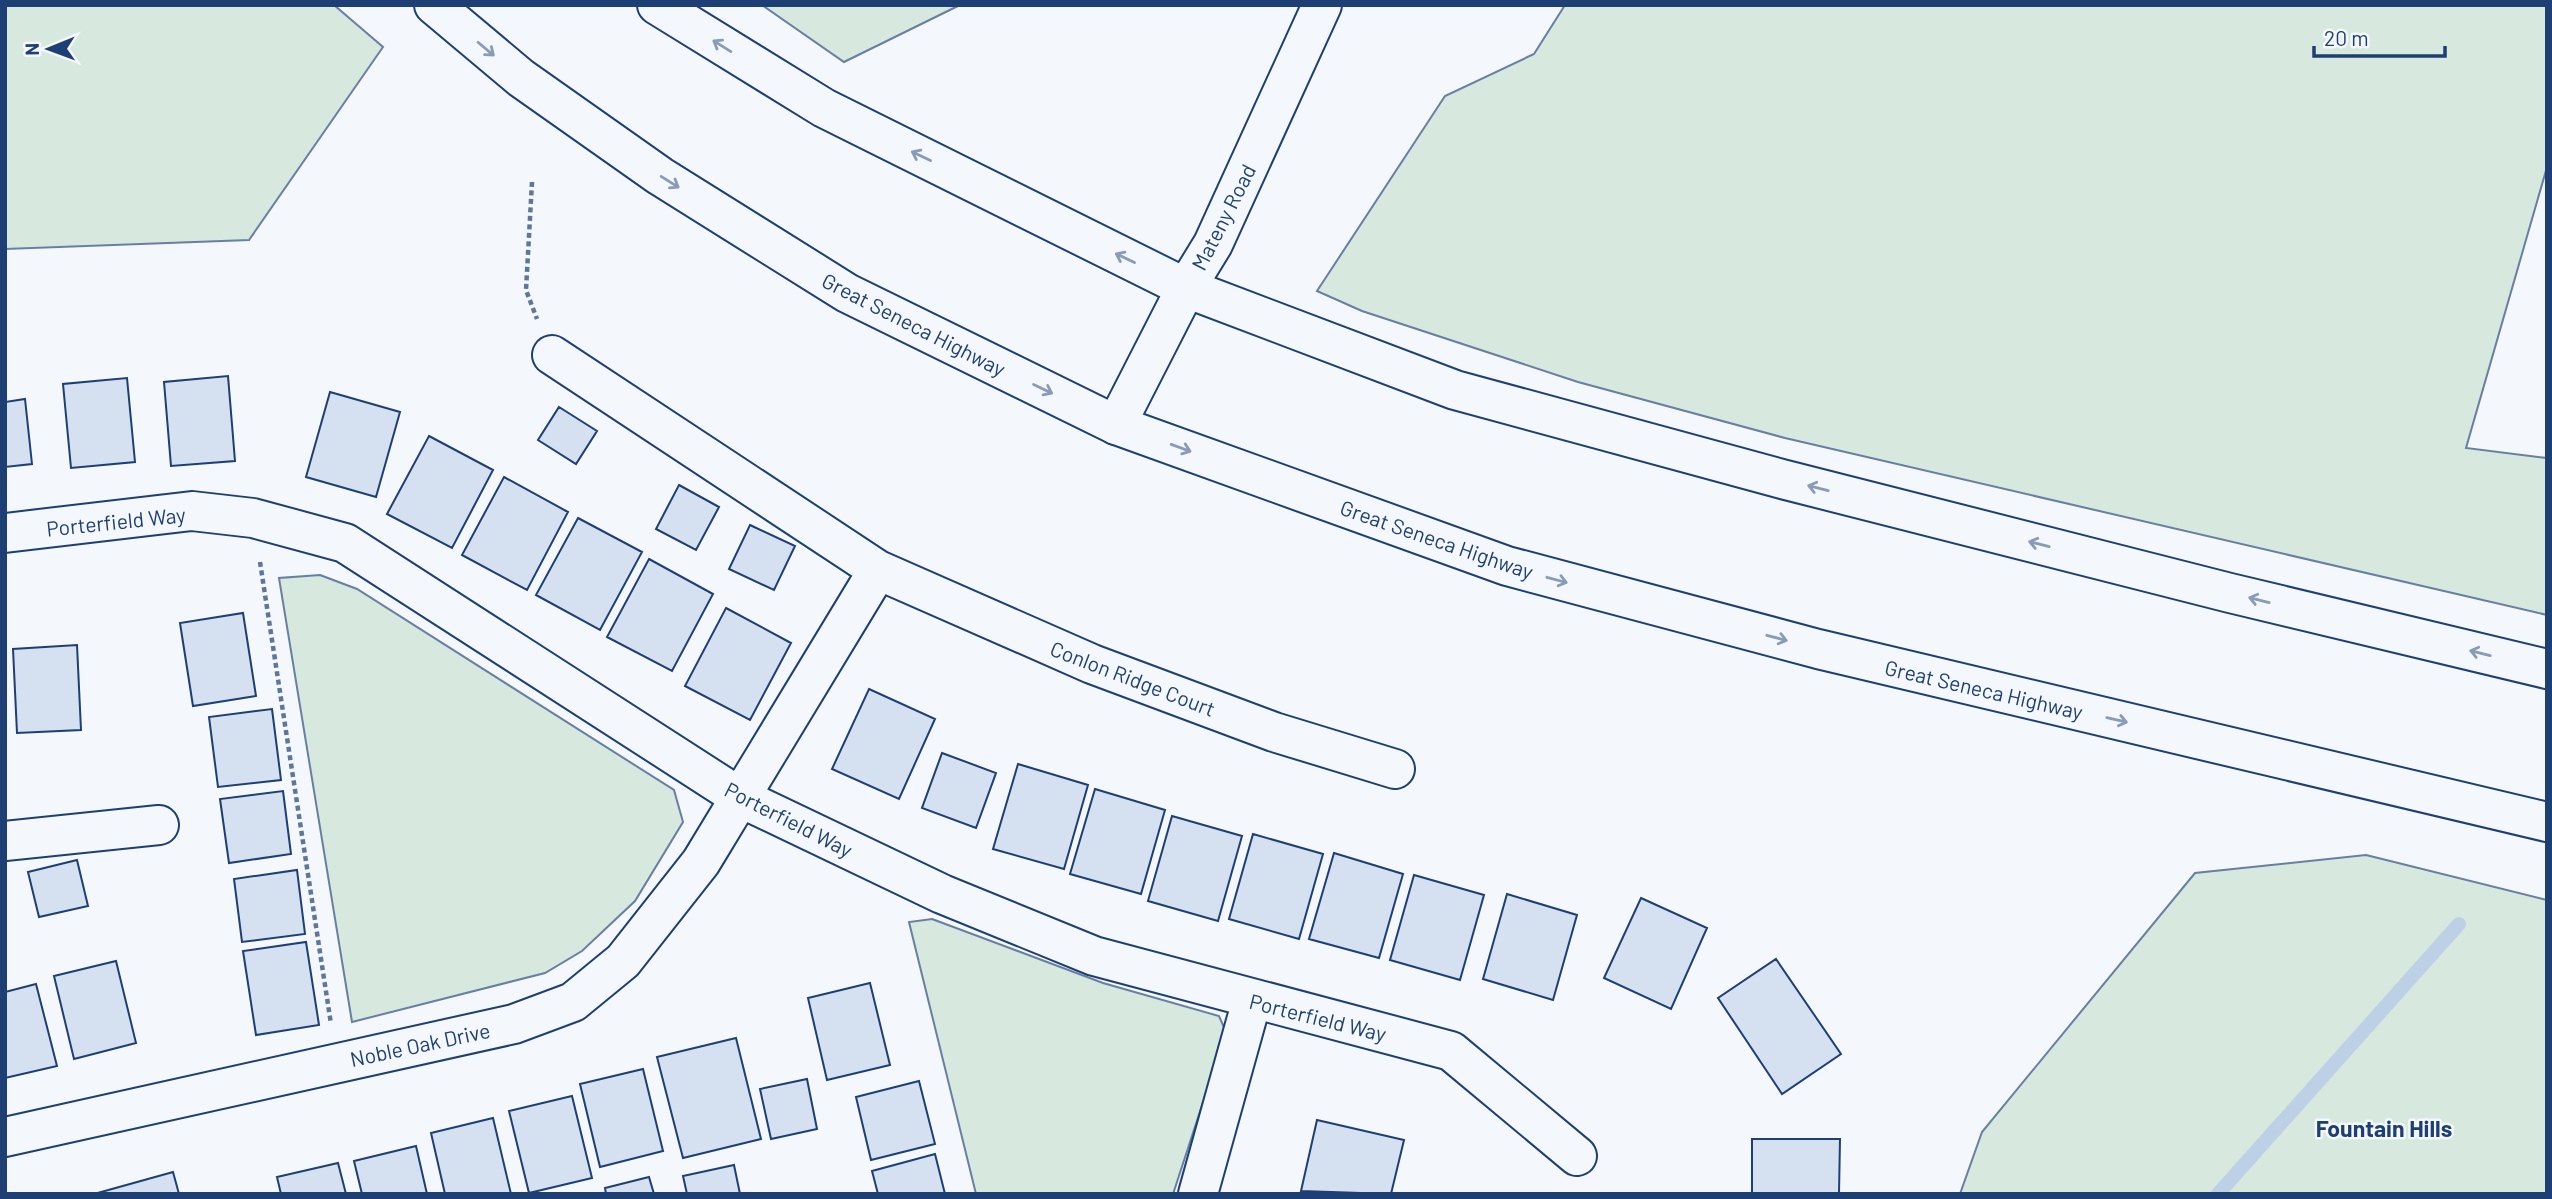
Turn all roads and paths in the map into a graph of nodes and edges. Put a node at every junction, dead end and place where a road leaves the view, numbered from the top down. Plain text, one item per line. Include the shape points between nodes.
1 (433, 5) edge
2 (657, 5) edge
3 (1322, 5) edge
4 (532, 182) dead end
5 (1186, 288) junction
6 (552, 355) joint
7 (1116, 425) junction
8 (253, 518) junction
9 (5, 533) edge
10 (878, 570) junction
11 (2547, 669) edge
12 (1395, 769) dead end
13 (741, 798) junction
14 (2547, 822) edge
15 (159, 825) dead end
16 (5, 841) edge
17 (1252, 1000) junction
18 (337, 1062) junction
19 (5, 1137) edge
20 (1577, 1156) dead end
21 (1198, 1194) edge

1 -> 7 street, Great Seneca Highway via 520,78 660,176 835,286
5 -> 2 street via 824,108
3 - 5 street, Mateny Road via 1213,244
4 - 6 path via 526,290
5 - 7 street, Mateny Road
11 -> 5 street via 1795,482 1455,390
6 - 10 street, Conlon Ridge Court
7 -> 14 street, Great Seneca Highway via 1507,566 1818,649
8 - 9 street, Porterfield Way via 192,511
8 - 13 street, Porterfield Way via 345,543
8 - 18 path
10 - 12 street, Conlon Ridge Court via 1092,664 1274,732
10 - 13 street
13 - 17 street, Porterfield Way via 942,894 1094,956
13 - 18 street, Noble Oak Drive via 701,862 623,961 573,1002 514,1024
15 - 16 street
17 - 20 street, Porterfield Way via 1451,1051
17 - 21 street
18 - 19 street, Noble Oak Drive

